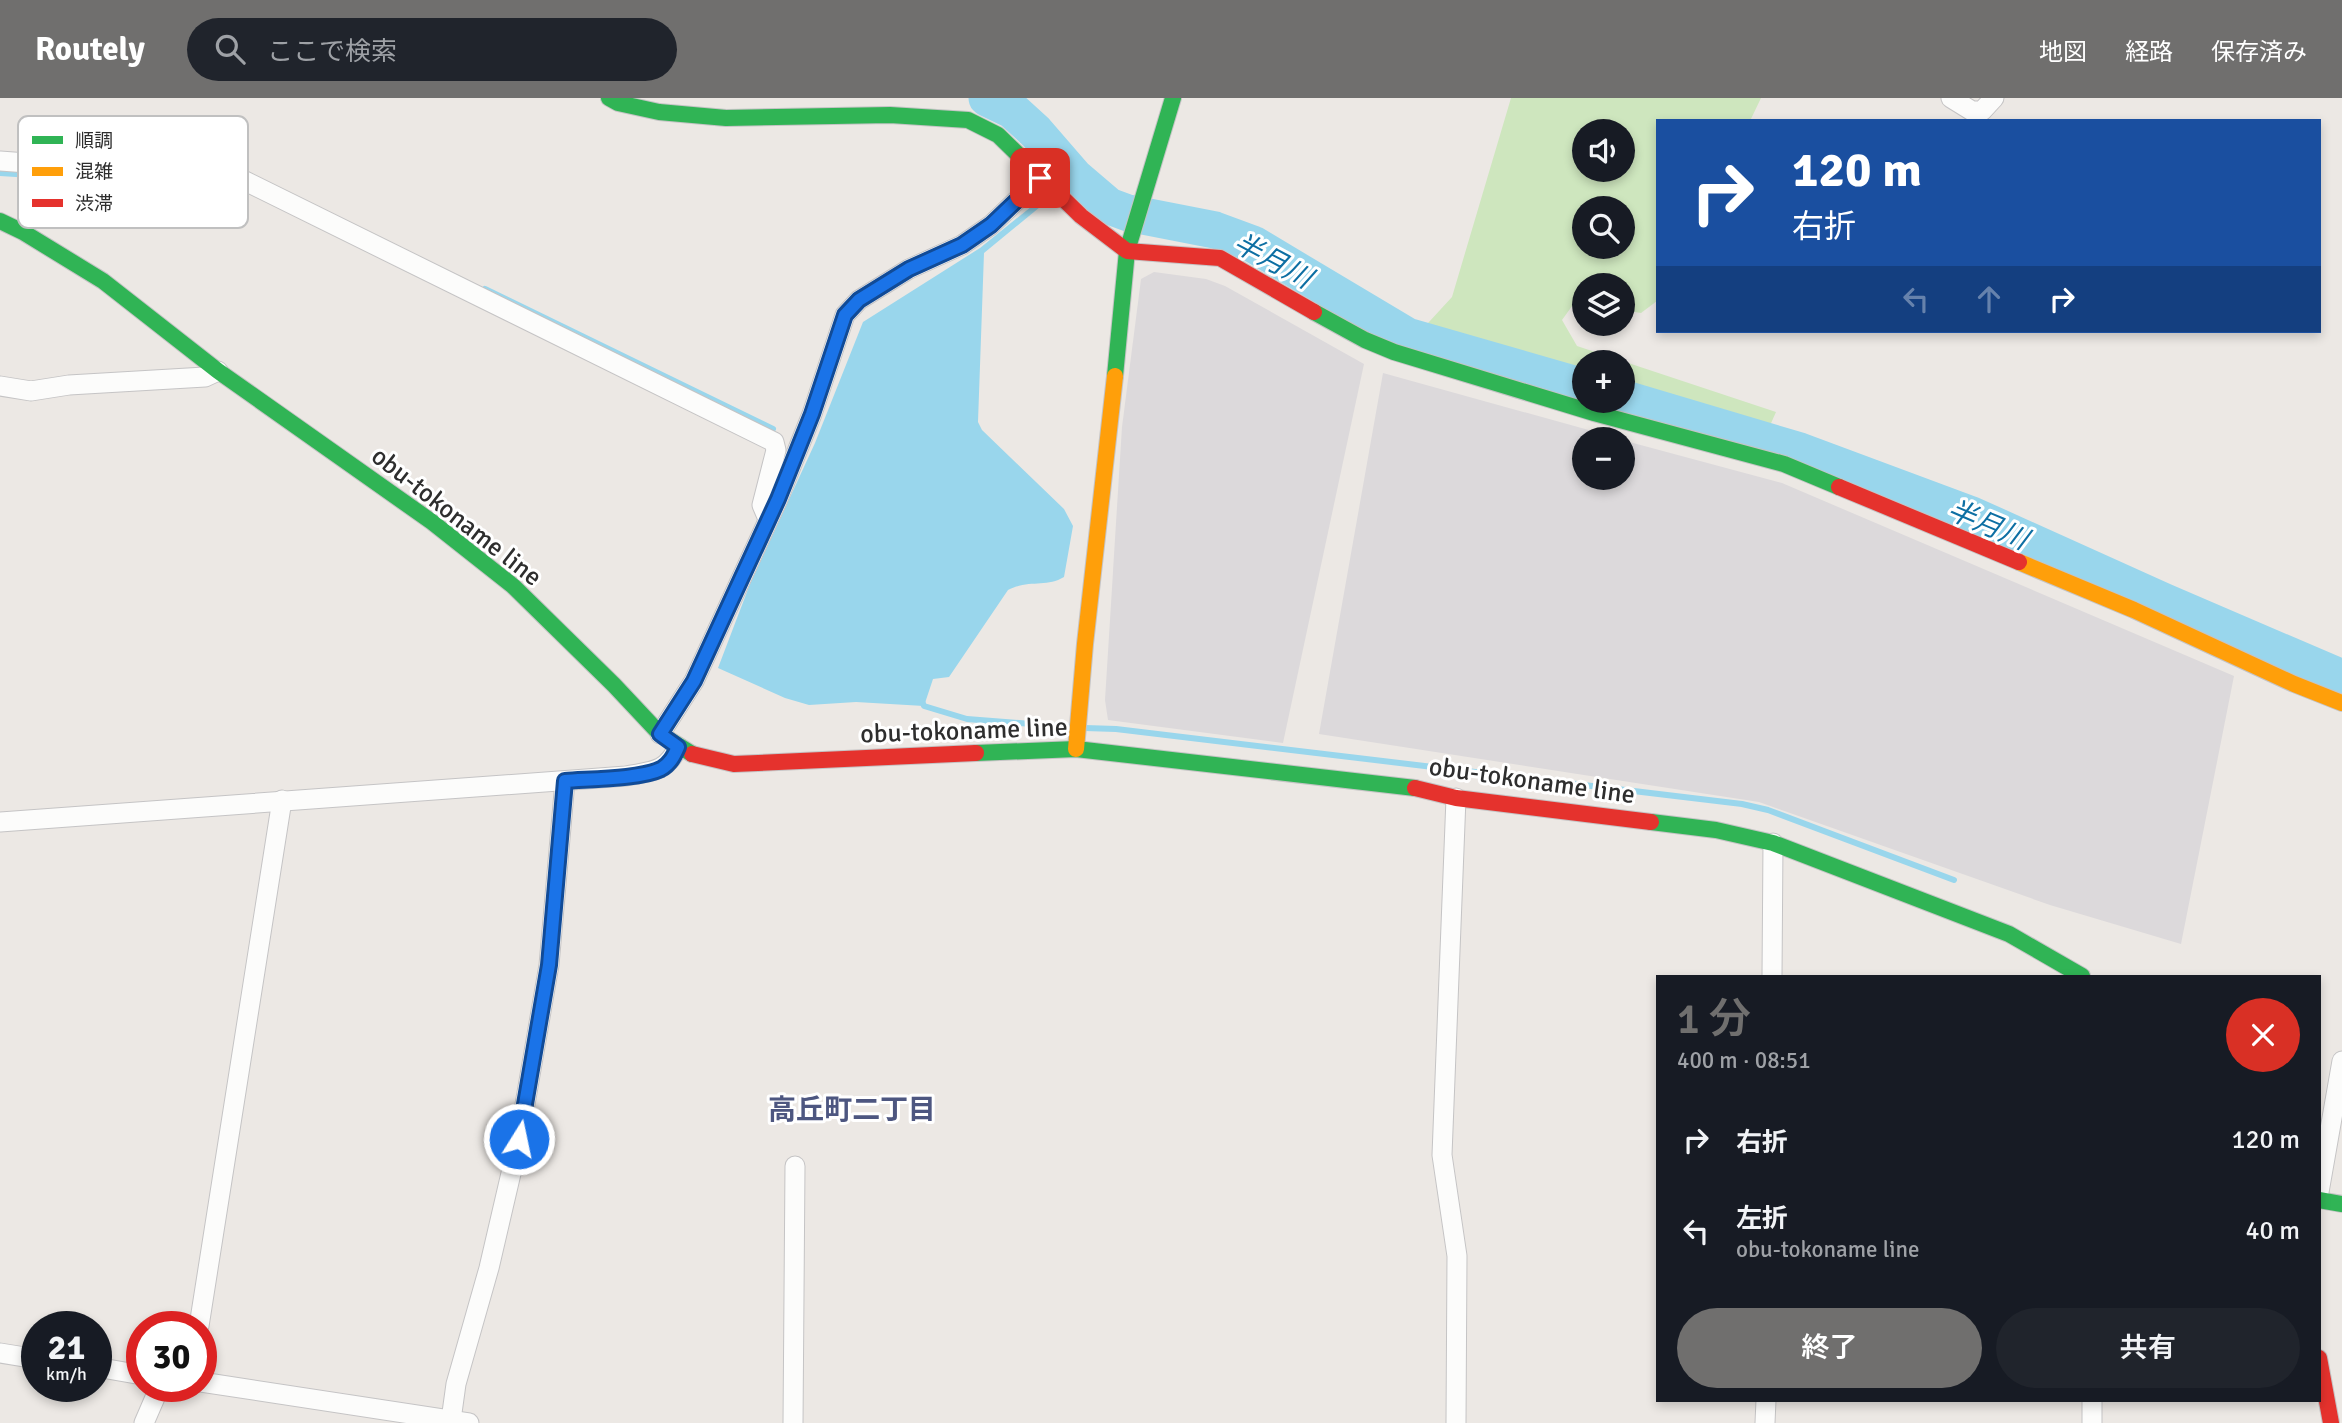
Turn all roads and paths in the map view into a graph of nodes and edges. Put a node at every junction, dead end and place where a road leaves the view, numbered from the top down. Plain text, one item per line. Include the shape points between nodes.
1 (609, 98) edge
2 (1172, 98) edge
3 (1951, 98) edge
4 (1994, 98) edge
5 (0, 161) edge
6 (18, 162) edge
7 (1040, 178) junction
8 (248, 182) edge
9 (0, 221) edge
10 (1127, 251) junction
11 (218, 371) junction
12 (0, 386) edge
13 (768, 519) junction
14 (2342, 703) edge
15 (660, 734) junction
16 (678, 747) junction
17 (1076, 749) junction
18 (565, 781) junction
19 (1456, 797) junction
20 (282, 800) junction
21 (0, 822) edge
22 (1773, 843) junction
23 (1772, 975) edge
24 (2080, 975) edge
25 (2342, 1061) edge
26 (795, 1166) dead end
27 (2321, 1181) edge
28 (2321, 1200) edge
29 (2342, 1204) edge
30 (201, 1311) edge
31 (0, 1353) edge
32 (21, 1356) edge
33 (2321, 1369) edge
34 (217, 1384) edge
35 (153, 1402) edge
36 (1766, 1402) edge
37 (2092, 1402) edge
38 (463, 1422) edge
39 (144, 1423) edge
40 (793, 1423) edge
41 (1456, 1423) edge
42 (1765, 1423) edge
43 (2092, 1423) edge
44 (2331, 1423) edge

1 - 7 street via 660,112 726,118 968,120 998,135
2 - 10 street
3 - 4 street via 1972,111 1982,111
5 - 6 street
7 - 10 street
7 - 13 street via 991,225 962,245 909,269 859,300 845,315 812,414
8 - 13 street via 774,442 762,505
9 - 11 street, obu-tokoname line via 103,281
10 - 14 street via 1220,258 1364,340 1394,352 1784,464 2134,610
10 - 17 street
11 - 12 street via 205,377 31,391
11 - 15 street, obu-tokoname line via 432,522 513,586
13 - 15 street via 694,681
15 - 16 street, obu-tokoname line
16 - 17 street, obu-tokoname line via 698,757 734,764
16 - 18 street via 672,760 660,769
17 - 19 street, obu-tokoname line via 1425,789
18 - 20 street
18 - 38 street via 549,965 519,1139 456,1384
19 - 22 street, obu-tokoname line via 1716,830
19 - 41 street via 1442,1155 1457,1256
20 - 21 street
20 - 30 street
22 - 23 street
22 - 24 street, obu-tokoname line via 2009,933
25 - 27 street
26 - 40 street
28 - 29 street
31 - 32 street
33 - 44 street
34 - 38 street
35 - 39 street
36 - 42 street
37 - 43 street

